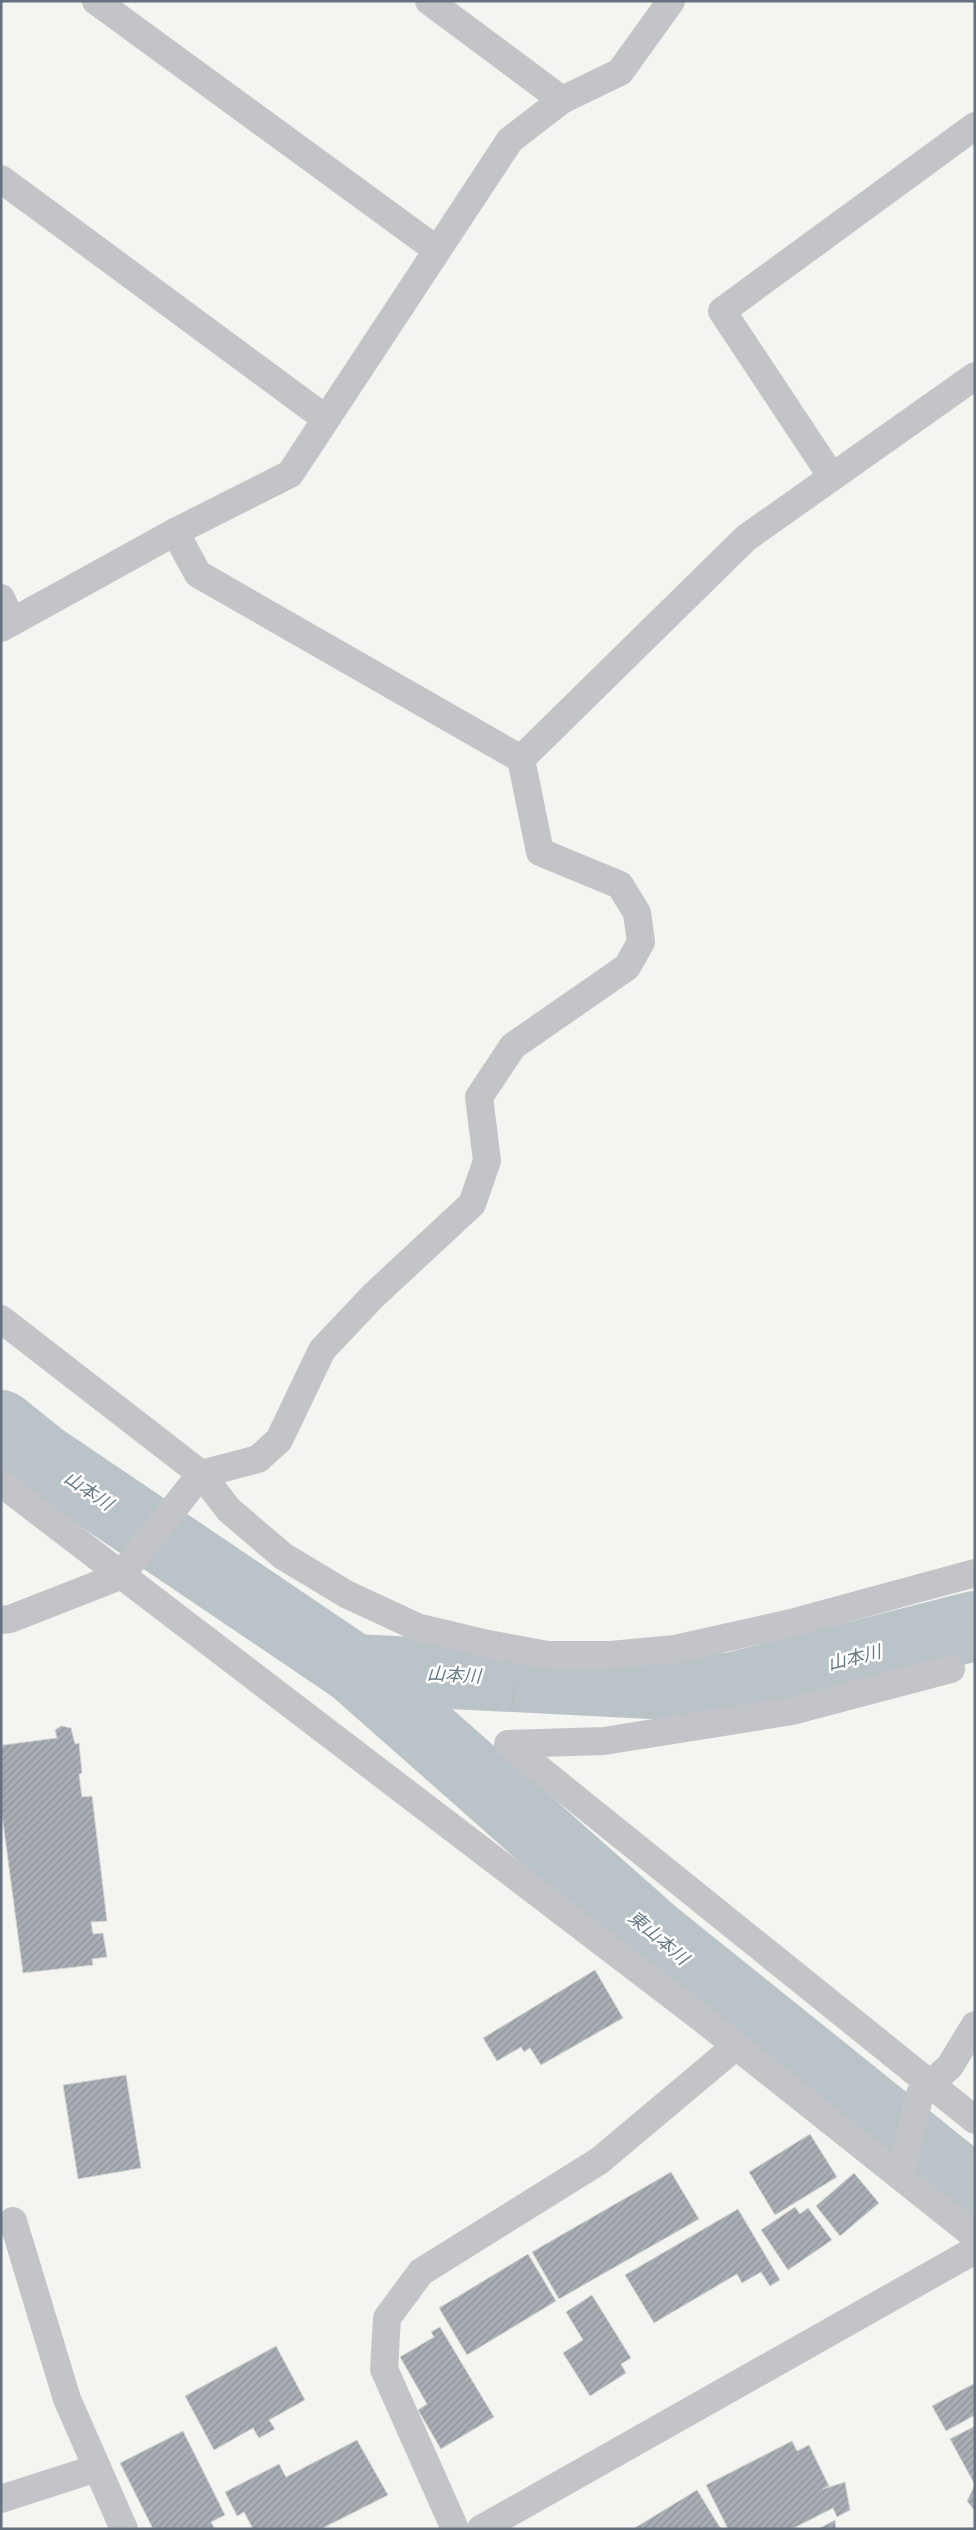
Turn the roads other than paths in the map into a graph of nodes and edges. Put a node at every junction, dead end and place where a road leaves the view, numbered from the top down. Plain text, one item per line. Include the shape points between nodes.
1 (96, 1) edge
2 (429, 1) edge
3 (671, 1) edge
4 (562, 100) junction
5 (975, 126) edge
6 (1, 178) edge
7 (437, 250) junction
8 (975, 376) edge
9 (326, 419) junction
10 (832, 477) junction
11 (175, 532) junction
12 (5, 616) edge
13 (521, 758) junction
14 (1, 1319) edge
15 (201, 1474) junction
16 (1, 1483) edge
17 (975, 1573) edge
18 (120, 1576) junction
19 (1, 1620) edge
20 (951, 1669) dead end
21 (975, 2025) edge
22 (736, 2046) junction
23 (925, 2090) junction
24 (975, 2120) edge
25 (900, 2176) junction
26 (13, 2221) dead end
27 (975, 2236) edge
28 (975, 2250) edge
29 (97, 2468) junction
30 (1, 2499) edge
31 (124, 2529) edge
32 (455, 2529) edge
33 (481, 2529) edge

1 - 7 street
2 - 4 street
3 - 4 street via 620,72
4 - 7 street via 510,140
5 - 10 street via 722,311
6 - 9 street
7 - 9 street
8 - 10 street
9 - 11 street via 290,474
10 - 13 street via 746,538
11 - 12 street
11 - 13 street via 198,574
13 - 15 street via 540,852 620,885 637,913 641,942 627,968 513,1046 479,1097 486,1161 472,1204 373,1296 322,1350 279,1440 258,1459
14 - 15 street
15 - 17 street via 229,1510 283,1556 346,1594 417,1627 548,1655 611,1655 675,1649 791,1623
15 - 18 street
16 - 18 street
18 - 19 street
18 - 22 street
20 - 23 street via 792,1711 604,1741 508,1744
21 - 23 street via 950,2066
22 - 25 street
22 - 32 street via 599,2161 421,2272 387,2318 384,2369
23 - 24 street
23 - 25 street
25 - 27 street
26 - 29 street via 67,2399
28 - 33 street
29 - 30 street
29 - 31 street

